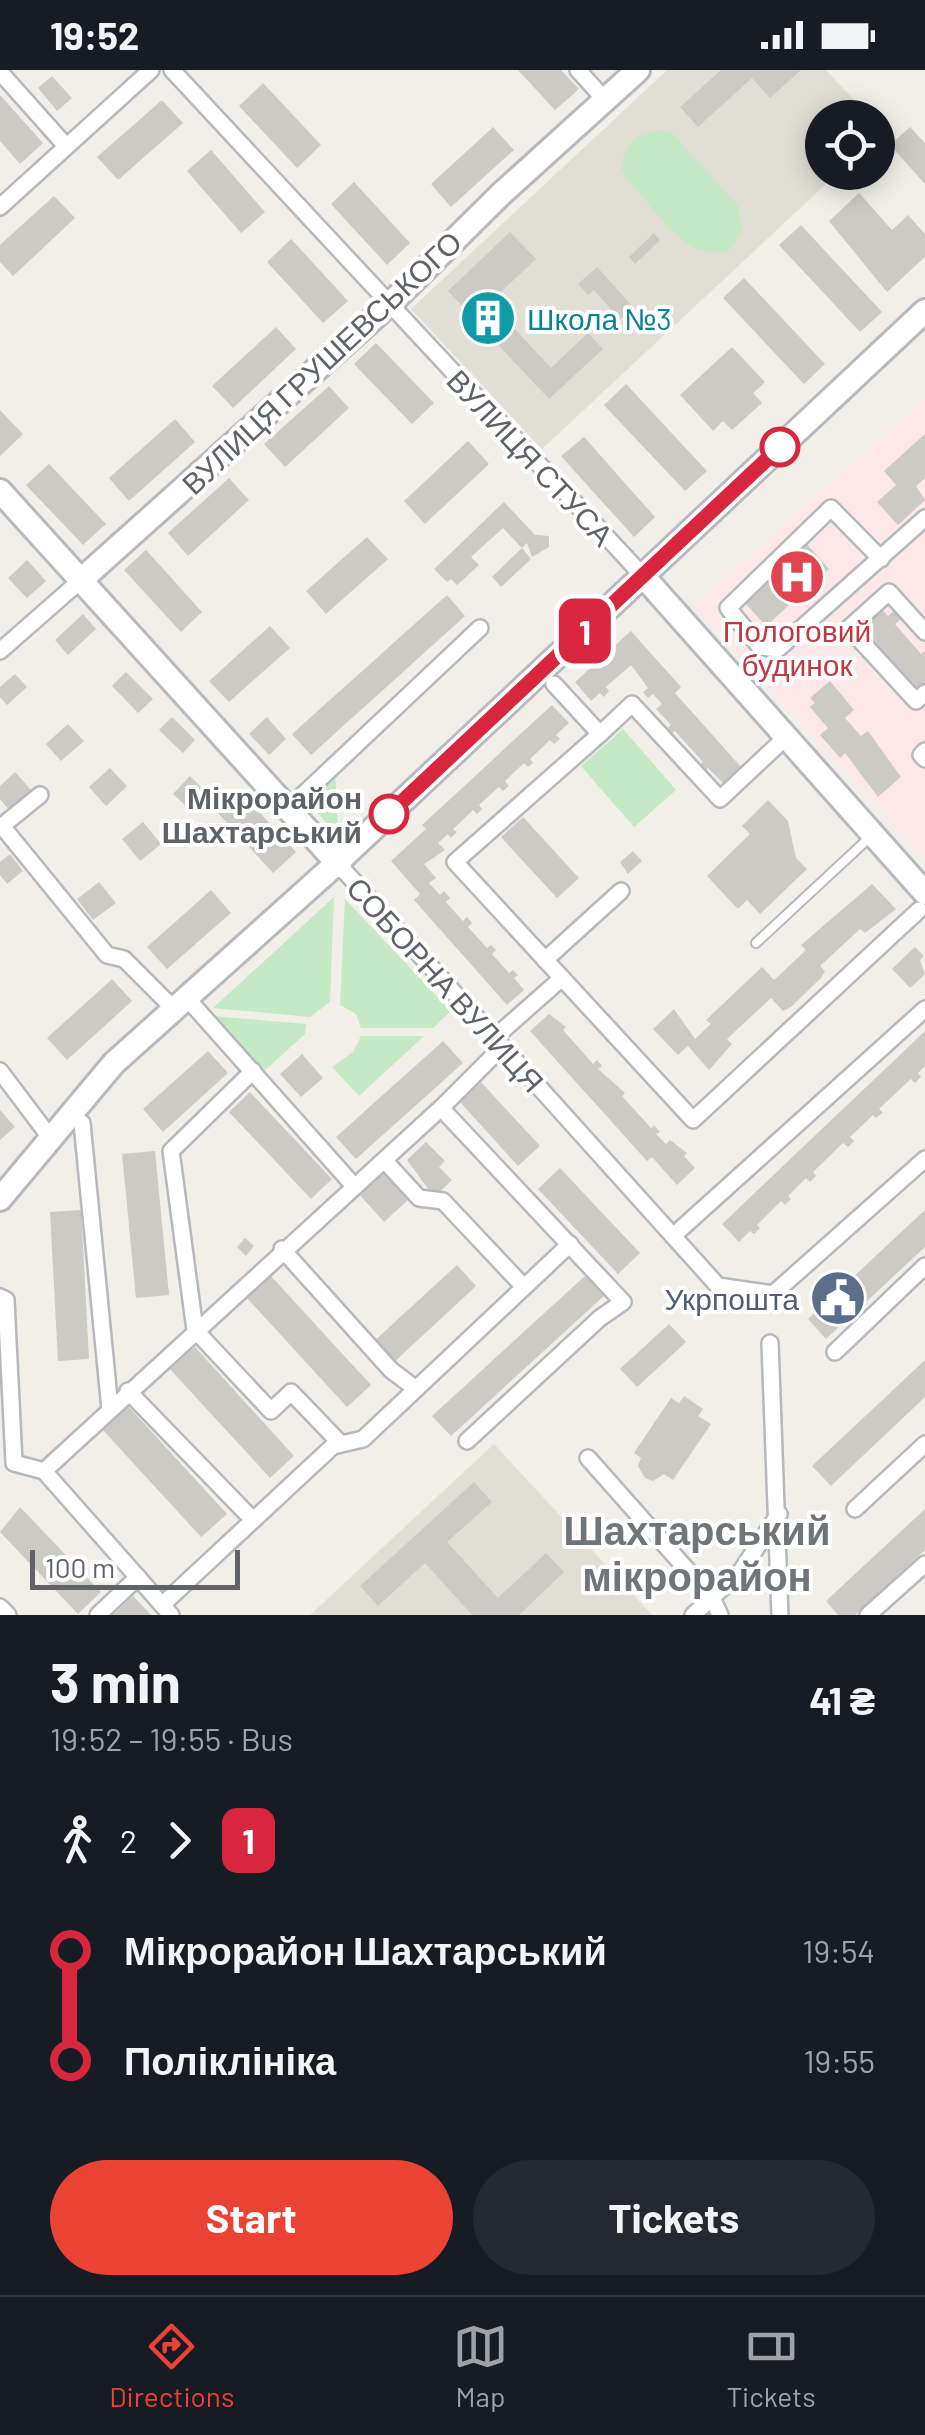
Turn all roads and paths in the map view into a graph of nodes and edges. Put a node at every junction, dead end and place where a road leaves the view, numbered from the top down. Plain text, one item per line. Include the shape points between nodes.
1 (151, 70) edge
2 (172, 70) edge
3 (578, 70) edge
4 (638, 70) edge
5 (0, 72) edge
6 (605, 100) junction
7 (66, 146) junction
8 (0, 207) edge
9 (389, 304) junction
10 (925, 311) edge
11 (0, 491) edge
12 (925, 518) edge
13 (881, 559) junction
14 (643, 576) junction
15 (82, 580) junction
16 (480, 628) dead end
17 (925, 632) edge
18 (0, 651) edge
19 (554, 684) dead end
20 (925, 693) edge
21 (600, 734) junction
22 (784, 740) junction
23 (925, 751) edge
24 (925, 759) edge
25 (40, 794) dead end
26 (290, 807) junction
27 (872, 835) junction
28 (339, 864) junction
29 (621, 891) dead end
30 (922, 901) edge
31 (756, 943) dead end
32 (545, 960) junction
33 (562, 978) junction
34 (179, 1002) junction
35 (925, 1009) edge
36 (498, 1043) junction
37 (0, 1071) edge
38 (252, 1071) junction
39 (441, 1108) junction
40 (82, 1124) dead end
41 (49, 1136) junction
42 (925, 1158) edge
43 (384, 1160) junction
44 (354, 1186) junction
45 (0, 1199) edge
46 (673, 1236) junction
47 (570, 1244) junction
48 (282, 1249) junction
49 (925, 1266) edge
50 (524, 1286) junction
51 (0, 1297) edge
52 (195, 1330) junction
53 (770, 1343) dead end
54 (835, 1352) dead end
55 (416, 1389) junction
56 (128, 1391) junction
57 (110, 1408) junction
58 (467, 1441) dead end
59 (340, 1444) junction
60 (925, 1444) edge
61 (588, 1458) dead end
62 (44, 1471) junction
63 (855, 1509) dead end
64 (780, 1514) junction
65 (253, 1520) junction
66 (925, 1564) edge
67 (138, 1577) junction
68 (712, 1598) junction
69 (0, 1606) edge
70 (167, 1610) edge
71 (8, 1615) edge
72 (98, 1615) edge
73 (693, 1615) edge
74 (720, 1615) edge
75 (780, 1615) edge
76 (868, 1615) edge

1 - 7 street
2 - 9 street, ВУЛИЦЯ СТУСА
3 - 6 street
4 - 6 street, ВУЛИЦЯ ГРУШЕВСЬКОГО
5 - 7 street
6 - 9 street, ВУЛИЦЯ ГРУШЕВСЬКОГО
7 - 8 street
9 - 14 street, ВУЛИЦЯ СТУСА
9 - 15 street, ВУЛИЦЯ ГРУШЕВСЬКОГО
10 - 14 street
11 - 15 street, СОБОРНА ВУЛИЦЯ
12 - 13 street
13 - 13 street via 778,649 760,647 728,608 831,508
14 - 22 street, ВУЛИЦЯ СТУСА
14 - 28 street
15 - 18 street, ВУЛИЦЯ ГРУШЕВСЬКОГО
15 - 26 street, СОБОРНА ВУЛИЦЯ
16 - 26 street
17 - 20 street via 889,592 850,628 916,701
19 - 21 street
21 - 22 street via 632,704 720,799
21 - 32 street via 455,862
22 - 27 street, ВУЛИЦЯ СТУСА
23 - 24 street
25 - 34 street via 2,826 107,955 124,960
26 - 28 street, СОБОРНА ВУЛИЦЯ
27 - 30 street, ВУЛИЦЯ СТУСА
27 - 31 lane
28 - 34 street
28 - 36 street, СОБОРНА ВУЛИЦЯ
29 - 32 street
30 - 33 street via 693,1120
32 - 33 street
33 - 36 street
34 - 38 street
34 - 41 street
35 - 46 street
36 - 39 street
36 - 46 street, СОБОРНА ВУЛИЦЯ
37 - 41 street
38 - 44 street
38 - 52 street via 171,1151
39 - 43 street
39 - 47 street
40 - 57 street
41 - 45 street
42 - 46 street, СОБОРНА ВУЛИЦЯ via 772,1294 718,1286
43 - 44 street
43 - 50 street via 419,1198 442,1201
44 - 48 street
47 - 50 street
47 - 58 street via 624,1302
48 - 52 street
48 - 55 street
49 - 54 street
50 - 55 street
51 - 62 street via 6,1300 14,1463
52 - 56 street
52 - 59 street via 272,1411 292,1392
53 - 64 street
55 - 59 street via 362,1439
56 - 57 street
56 - 65 street
57 - 62 street
59 - 65 street
60 - 63 street
61 - 68 street
62 - 67 street
64 - 68 street via 741,1571
64 - 75 street
65 - 70 street
66 - 76 street
67 - 70 street
67 - 72 street
68 - 73 street
68 - 74 street
69 - 71 street

